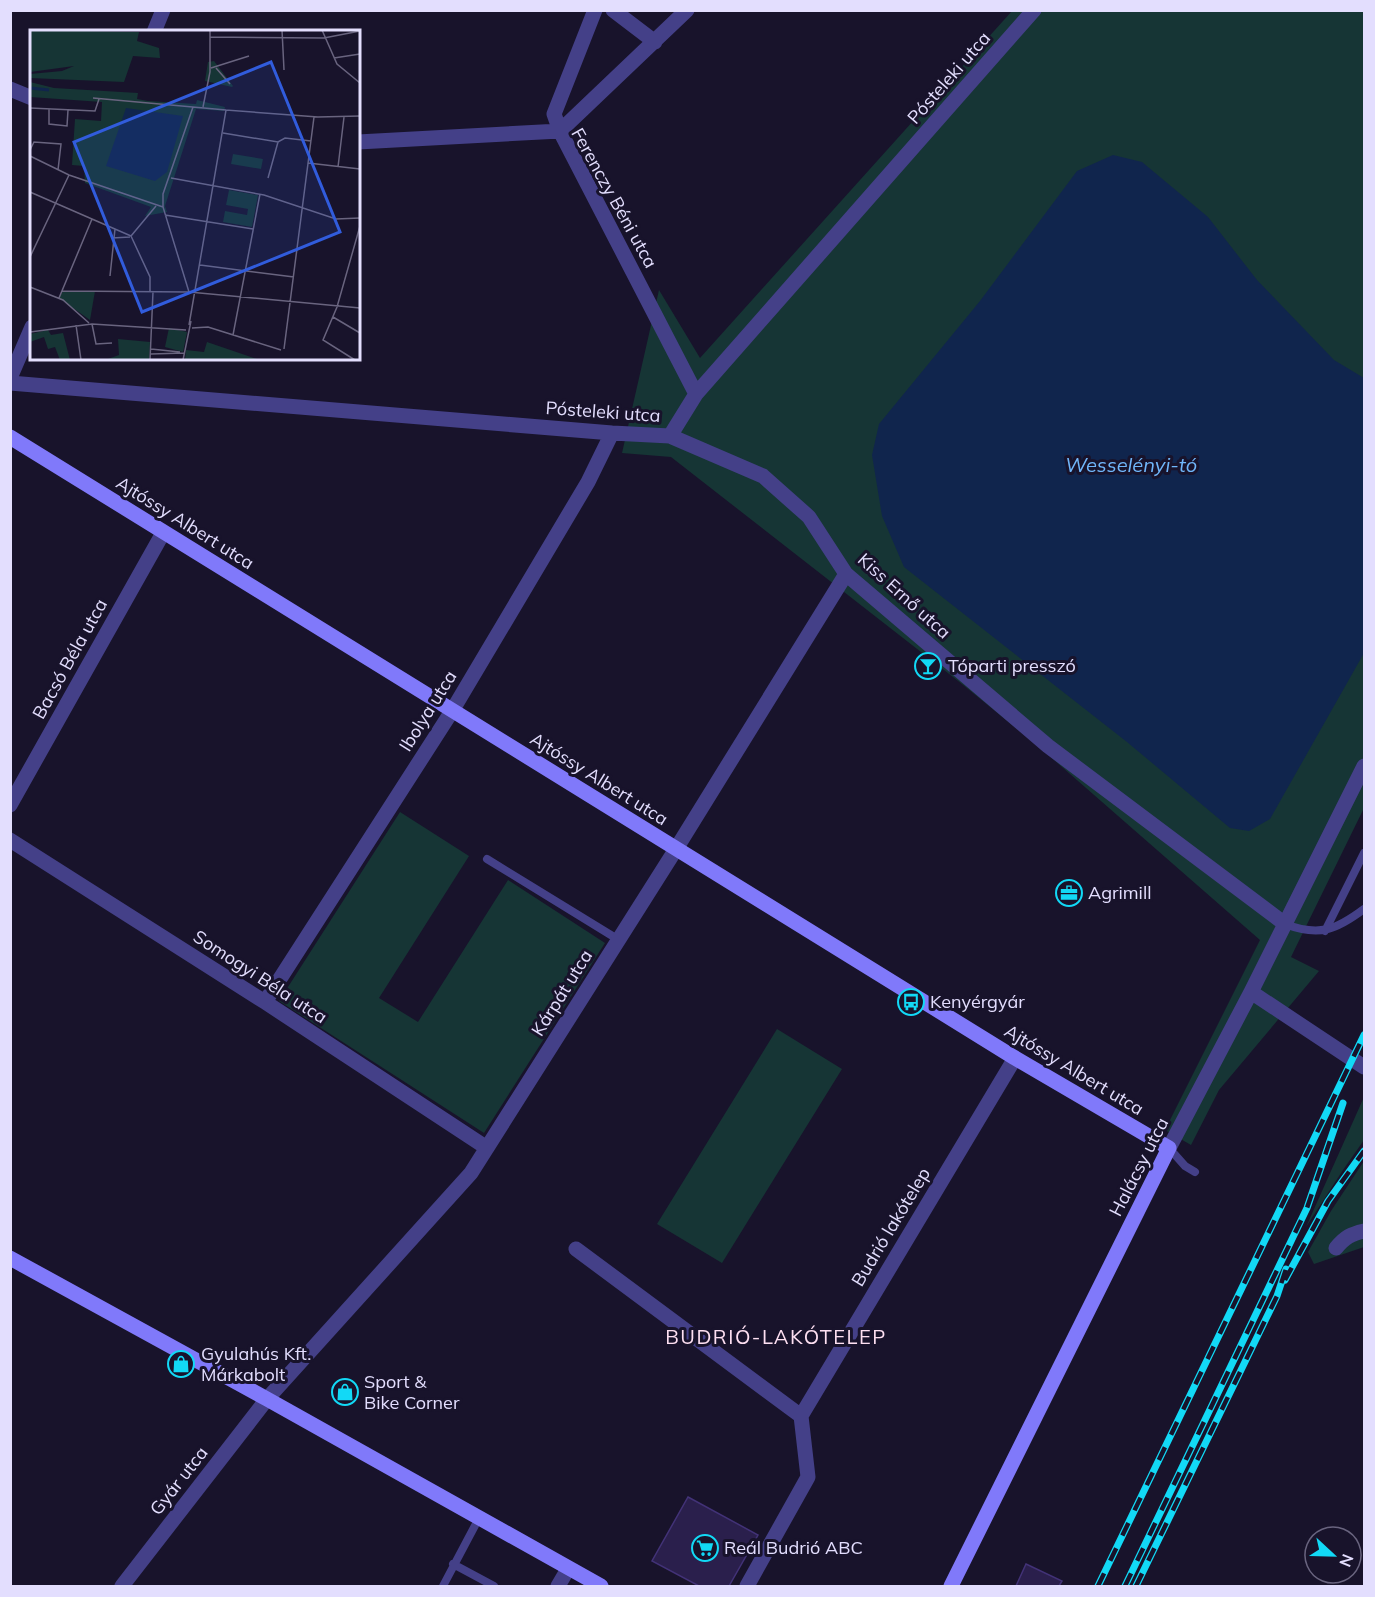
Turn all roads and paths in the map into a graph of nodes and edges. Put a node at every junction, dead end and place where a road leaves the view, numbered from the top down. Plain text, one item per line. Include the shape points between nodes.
1 (163, 10) edge
2 (595, 10) edge
3 (613, 10) edge
4 (687, 10) edge
5 (1034, 10) edge
6 (155, 30) edge
7 (655, 42) junction
8 (10, 89) edge
9 (30, 97) edge
10 (560, 131) junction
11 (360, 142) edge
12 (30, 332) edge
13 (10, 378) edge
14 (10, 382) edge
15 (696, 394) junction
16 (612, 433) junction
17 (670, 436) junction
18 (10, 437) edge
19 (163, 533) junction
20 (846, 574) junction
21 (452, 711) junction
22 (1365, 766) edge
23 (10, 805) edge
24 (10, 840) edge
25 (676, 849) junction
26 (1365, 853) edge
27 (487, 859) dead end
28 (1365, 909) edge
29 (1285, 924) junction
30 (1325, 931) junction
31 (619, 940) junction
32 (1251, 992) junction
33 (265, 1002) junction
34 (1015, 1058) junction
35 (1365, 1067) edge
36 (487, 1148) junction
37 (1169, 1149) junction
38 (1195, 1172) dead end
39 (1365, 1231) edge
40 (1336, 1248) dead end
41 (576, 1249) dead end
42 (10, 1258) edge
43 (267, 1399) junction
44 (801, 1416) junction
45 (479, 1518) junction
46 (453, 1564) junction
47 (568, 1569) junction
48 (122, 1587) edge
49 (443, 1587) edge
50 (494, 1587) edge
51 (558, 1587) edge
52 (601, 1587) edge
53 (747, 1587) edge
54 (951, 1587) edge

1 - 6 street
2 - 10 street via 554,114
3 - 7 street
4 - 7 street
5 - 15 street, Pósteleki utca
7 - 10 street
8 - 9 street
10 - 11 street, Ferenczy Béni utca
10 - 15 street, Ferenczy Béni utca
12 - 13 street
14 - 16 street, Pósteleki utca
15 - 17 street, Pósteleki utca
16 - 17 street, Pósteleki utca
16 - 21 street, Ibolya utca via 588,482
17 - 20 street, Kiss Ernő utca via 763,476 809,517
18 - 19 main road, Ajtóssy Albert utca
19 - 21 main road, Ajtóssy Albert utca
19 - 23 street, Bacsó Béla utca
20 - 25 street, Kárpát utca
20 - 29 street, Kiss Ernő utca via 1048,746
21 - 25 main road, Ajtóssy Albert utca
21 - 33 street, Ibolya utca
22 - 29 street, Halácsy utca
24 - 33 street, Somogyi Béla utca
25 - 31 street, Kárpát utca
25 - 34 main road, Ajtóssy Albert utca
26 - 30 lane
27 - 31 lane
28 - 30 lane
29 - 30 lane via 1302,931
29 - 32 street, Halácsy utca
31 - 36 street, Kárpát utca
32 - 35 street
32 - 37 street, Halácsy utca
33 - 36 street, Somogyi Béla utca
34 - 37 main road, Ajtóssy Albert utca
34 - 44 street, Budrió lakótelep
36 - 43 street, Kárpát utca via 471,1173
37 - 38 lane
37 - 54 main road, Halácsy utca
39 - 40 street via 1351,1234
41 - 44 street
42 - 43 main road
43 - 45 main road
43 - 48 street, Gyár utca
44 - 53 street via 808,1478
45 - 46 lane
45 - 47 main road
46 - 49 lane
46 - 50 lane
47 - 51 street
47 - 52 main road

